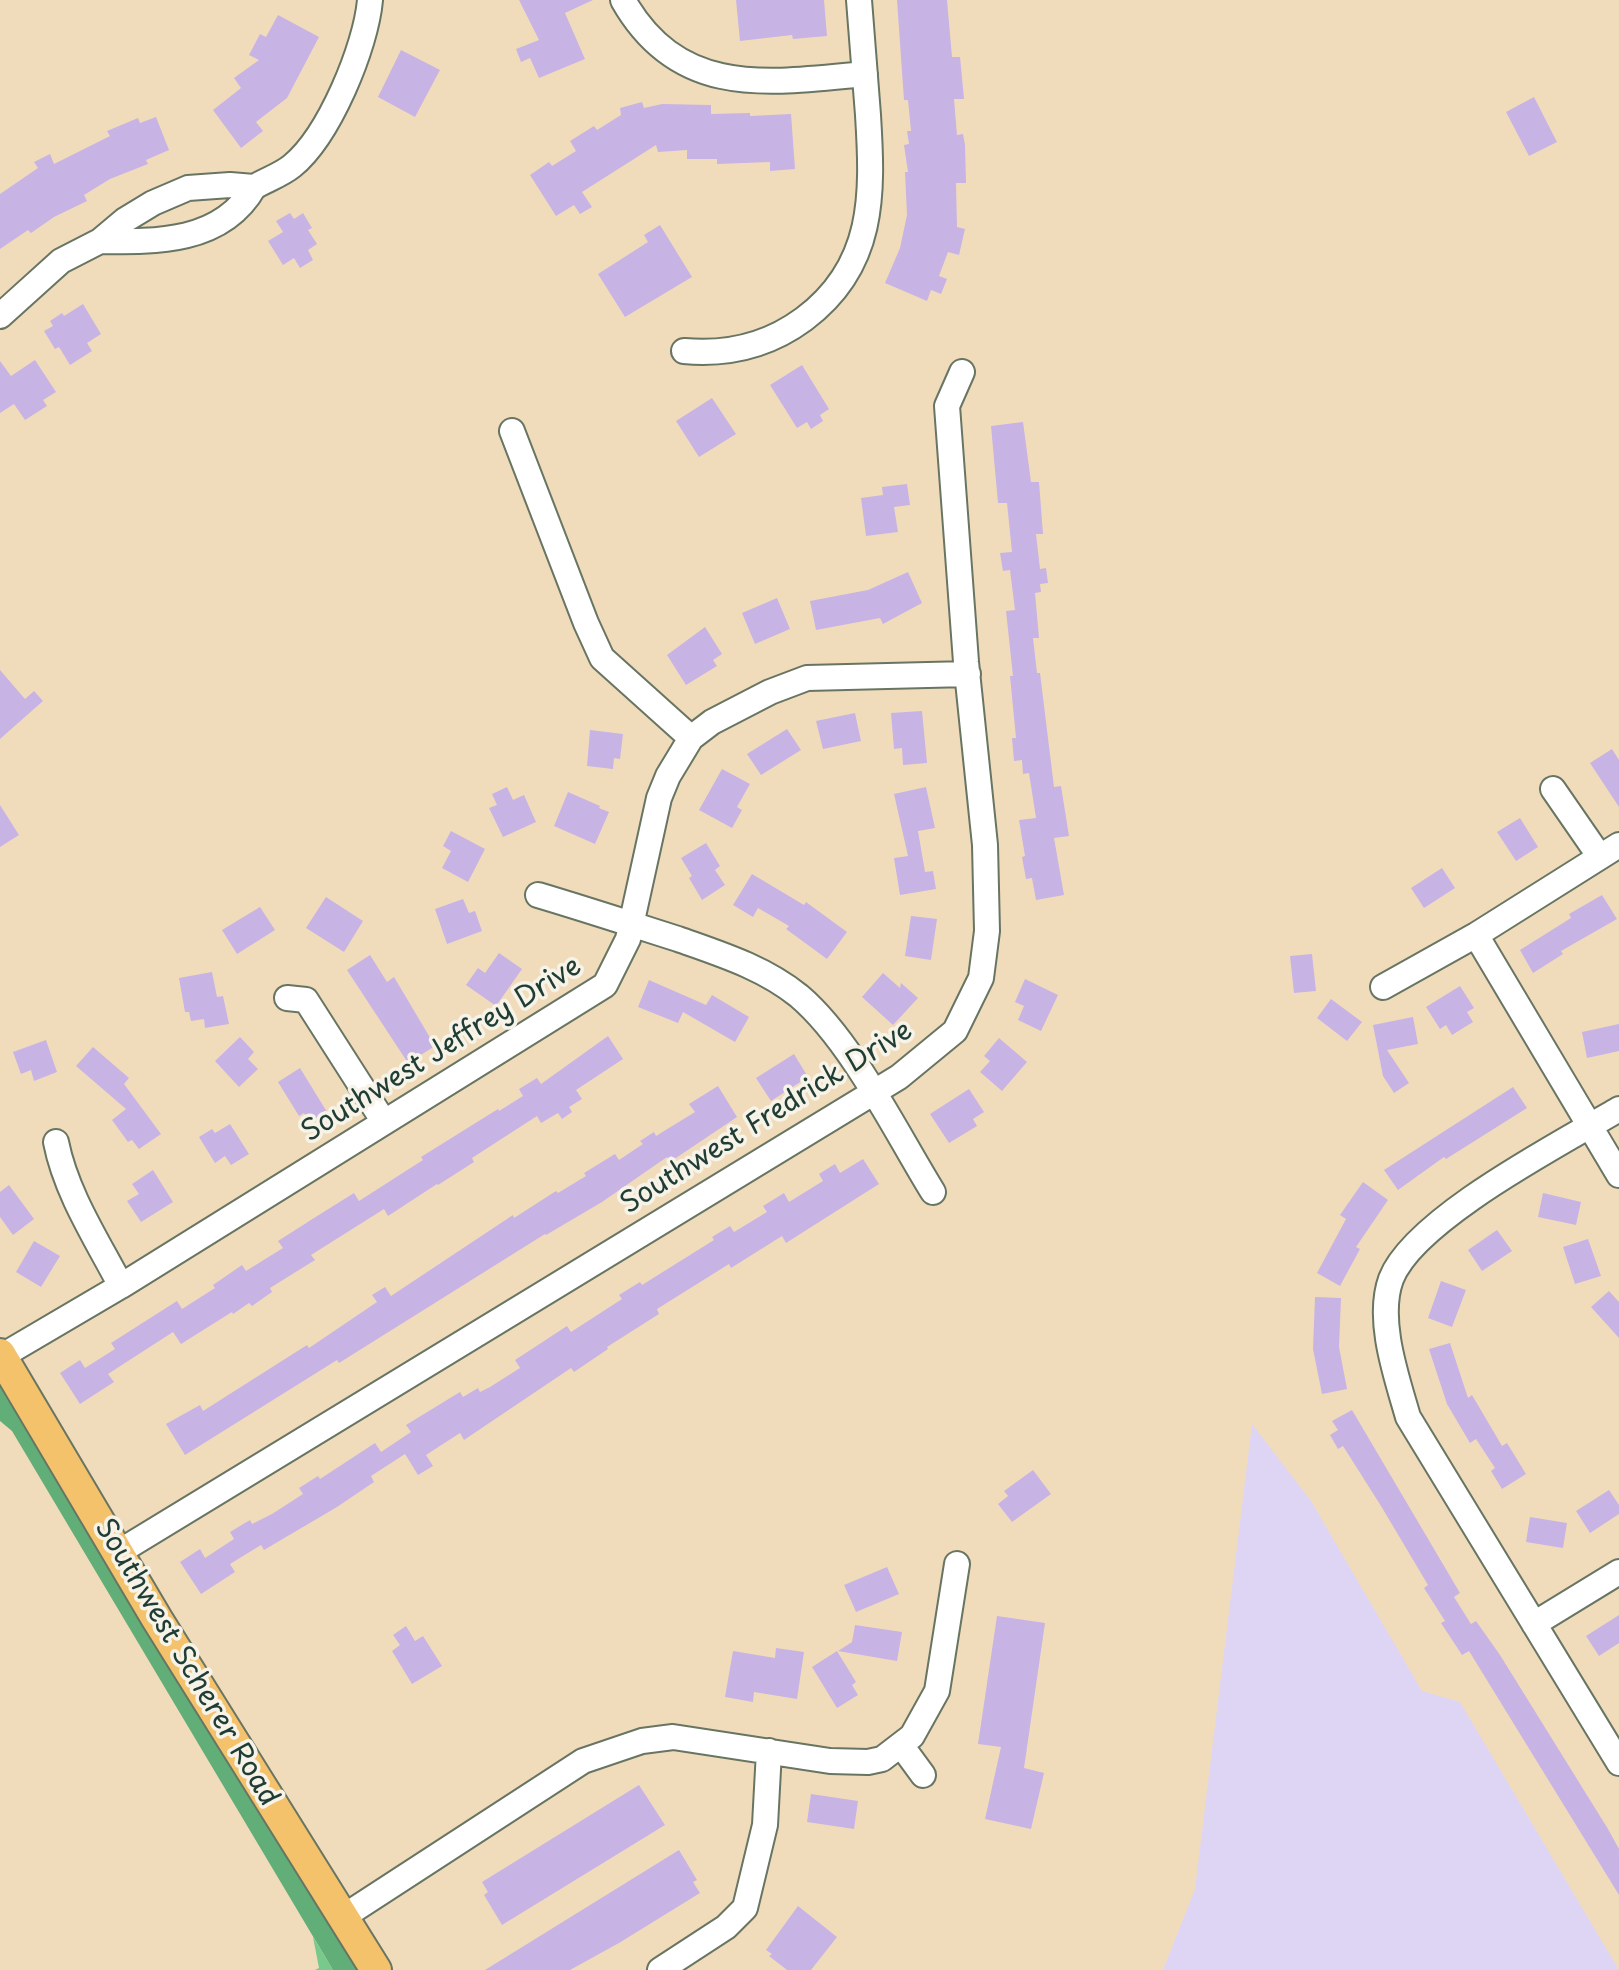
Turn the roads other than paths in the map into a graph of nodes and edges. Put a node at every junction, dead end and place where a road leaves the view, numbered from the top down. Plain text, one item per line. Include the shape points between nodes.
1 (370, 0) edge
2 (623, 0) edge
3 (859, 0) edge
4 (865, 74) junction
5 (254, 187) junction
6 (100, 241) junction
7 (0, 316) edge
8 (684, 351) dead end
9 (962, 372) dead end
10 (512, 431) dead end
11 (968, 674) junction
12 (691, 738) junction
13 (1553, 789) dead end
14 (1610, 851) edge
15 (538, 895) dead end
16 (631, 924) junction
17 (1476, 935) junction
18 (1383, 987) dead end
19 (287, 998) dead end
20 (873, 1093) junction
21 (1619, 1109) edge
22 (384, 1122) junction
23 (1589, 1127) junction
24 (56, 1142) dead end
25 (1619, 1175) edge
26 (933, 1192) dead end
27 (121, 1286) junction
28 (1, 1355) edge
29 (119, 1552) junction
30 (957, 1564) dead end
31 (1619, 1572) edge
32 (1534, 1624) junction
33 (901, 1745) junction
34 (769, 1751) junction
35 (1619, 1763) edge
36 (923, 1775) dead end
37 (343, 1917) junction
38 (376, 1970) edge
39 (660, 1970) edge

1 - 5 street via 362,44 317,137 291,167
2 - 4 street via 648,36 669,53 731,80
3 - 4 street
4 - 8 street via 869,216 847,274 815,311 771,339 713,354
5 - 6 street via 188,188 153,203
5 - 6 street via 229,215 183,237
6 - 7 street via 61,261
9 - 11 street, Southwest Fredrick Drive via 947,406
10 - 12 street via 602,658
11 - 12 street, Southwest Jeffrey Drive via 807,678 712,722
11 - 20 street, Southwest Fredrick Drive via 985,845 987,931 981,978 955,1031
12 - 16 street, Southwest Jeffrey Drive via 659,798
13 - 14 street
14 - 17 street
15 - 16 street
16 - 20 street via 733,958 788,989 825,1022
16 - 22 street, Southwest Jeffrey Drive via 605,985
17 - 18 street
17 - 23 street
19 - 22 street via 306,1000
20 - 26 street
20 - 29 street, Southwest Fredrick Drive
21 - 23 street
22 - 27 street, Southwest Jeffrey Drive
23 - 25 street
23 - 32 street via 1456,1208 1410,1251 1391,1279 1386,1309 1391,1359 1408,1417
24 - 27 street via 76,1200
27 - 28 street, Southwest Jeffrey Drive
28 - 29 main road, Southwest Scherer Road
29 - 37 main road, Southwest Scherer Road
30 - 33 street via 937,1691 912,1736
31 - 32 street
32 - 35 street
33 - 34 street via 868,1762
33 - 36 street
34 - 37 street via 673,1737 642,1741 583,1761
34 - 39 street via 765,1825 745,1908 726,1927
37 - 38 main road, Southwest Scherer Road

